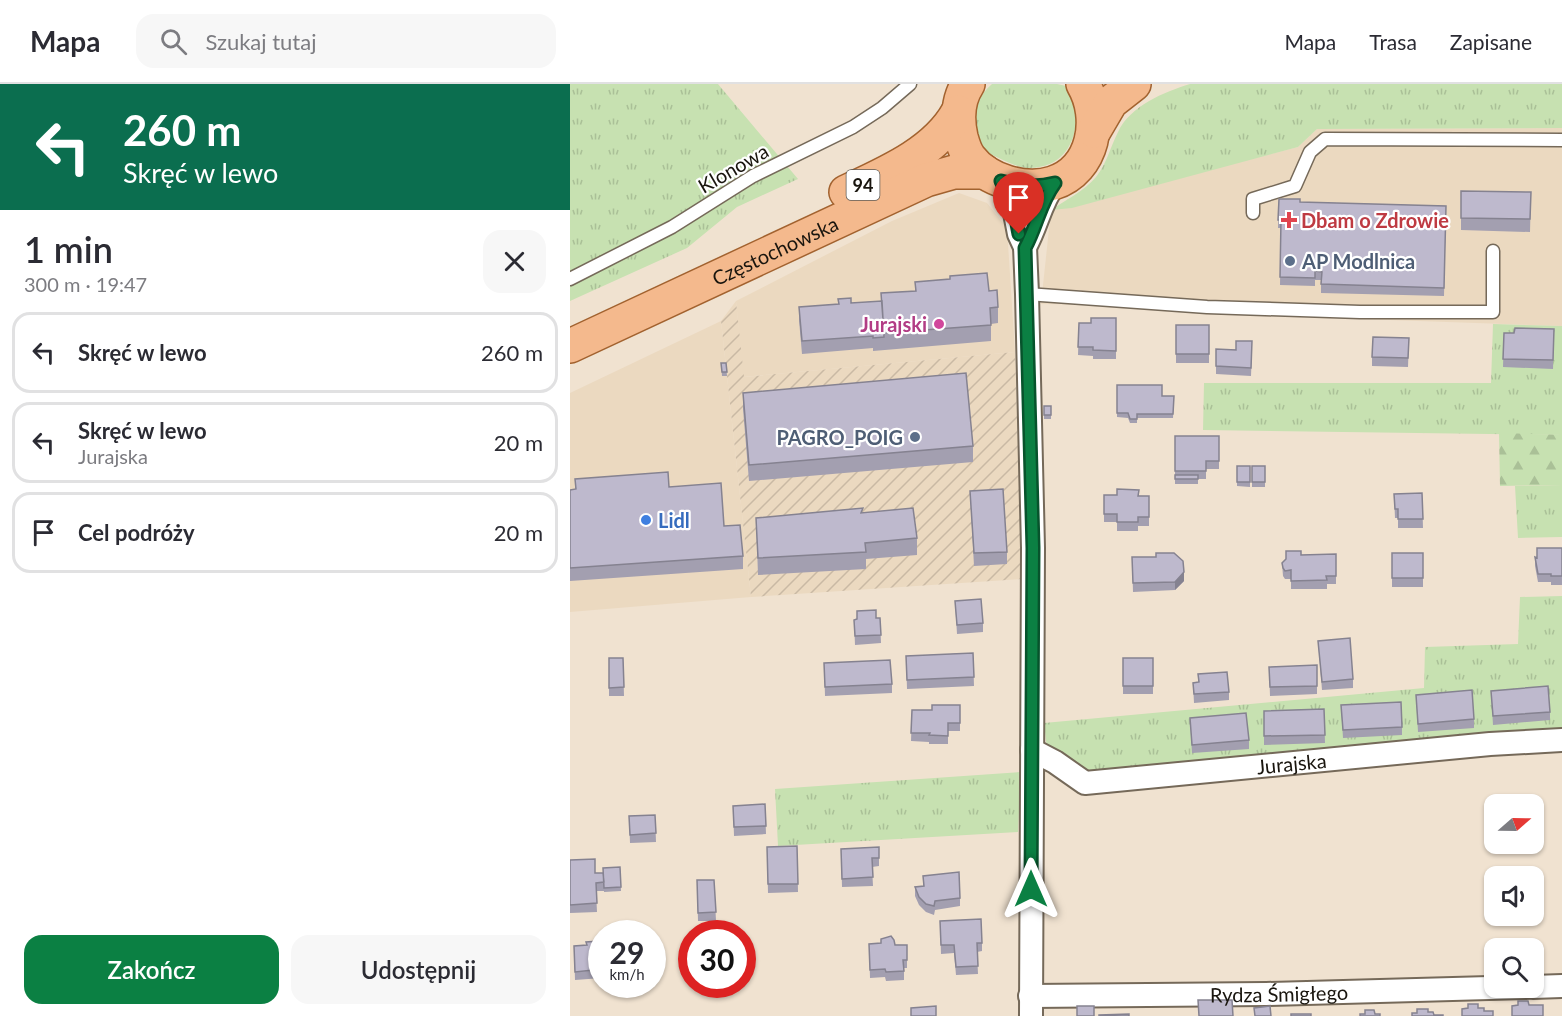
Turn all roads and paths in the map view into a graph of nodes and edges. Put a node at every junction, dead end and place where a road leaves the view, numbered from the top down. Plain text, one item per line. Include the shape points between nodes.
1 (910, 84) edge
2 (1083, 84) edge
3 (1134, 84) edge
4 (963, 98) edge
5 (1094, 131) junction
6 (1562, 140) edge
7 (993, 176) junction
8 (1055, 183) junction
9 (1253, 213) dead end
10 (1025, 248) junction
11 (1493, 251) dead end
12 (570, 279) edge
13 (1027, 294) junction
14 (570, 321) edge
15 (570, 346) edge
16 (1562, 740) edge
17 (1032, 750) junction
18 (1562, 986) edge
19 (1544, 987) edge
20 (1484, 988) edge
21 (1030, 1006) edge

1 - 12 lane, Klonowa via 853,127 753,176 672,227
2 - 5 main road via 1091,103
3 - 5 main road via 1111,102
4 - 7 main road, 94 via 960,131 964,145 969,158
4 - 14 main road, Częstochowska / 94 via 940,137 913,157
5 - 8 main road via 1078,166
6 - 9 lane via 1325,139 1310,152 1295,186 1253,199
7 - 8 main road, 94 via 1029,186
7 - 10 street via 1014,208
7 - 15 main road, Częstochowska / 94 via 954,172 926,180
8 - 10 street via 1040,208
10 - 13 street
11 - 13 lane via 1493,312 1207,307
13 - 17 street via 1033,548
16 - 17 street, Jurajska via 1085,783
17 - 21 street
18 - 19 street
20 - 21 street, Rydza Śmigłego

